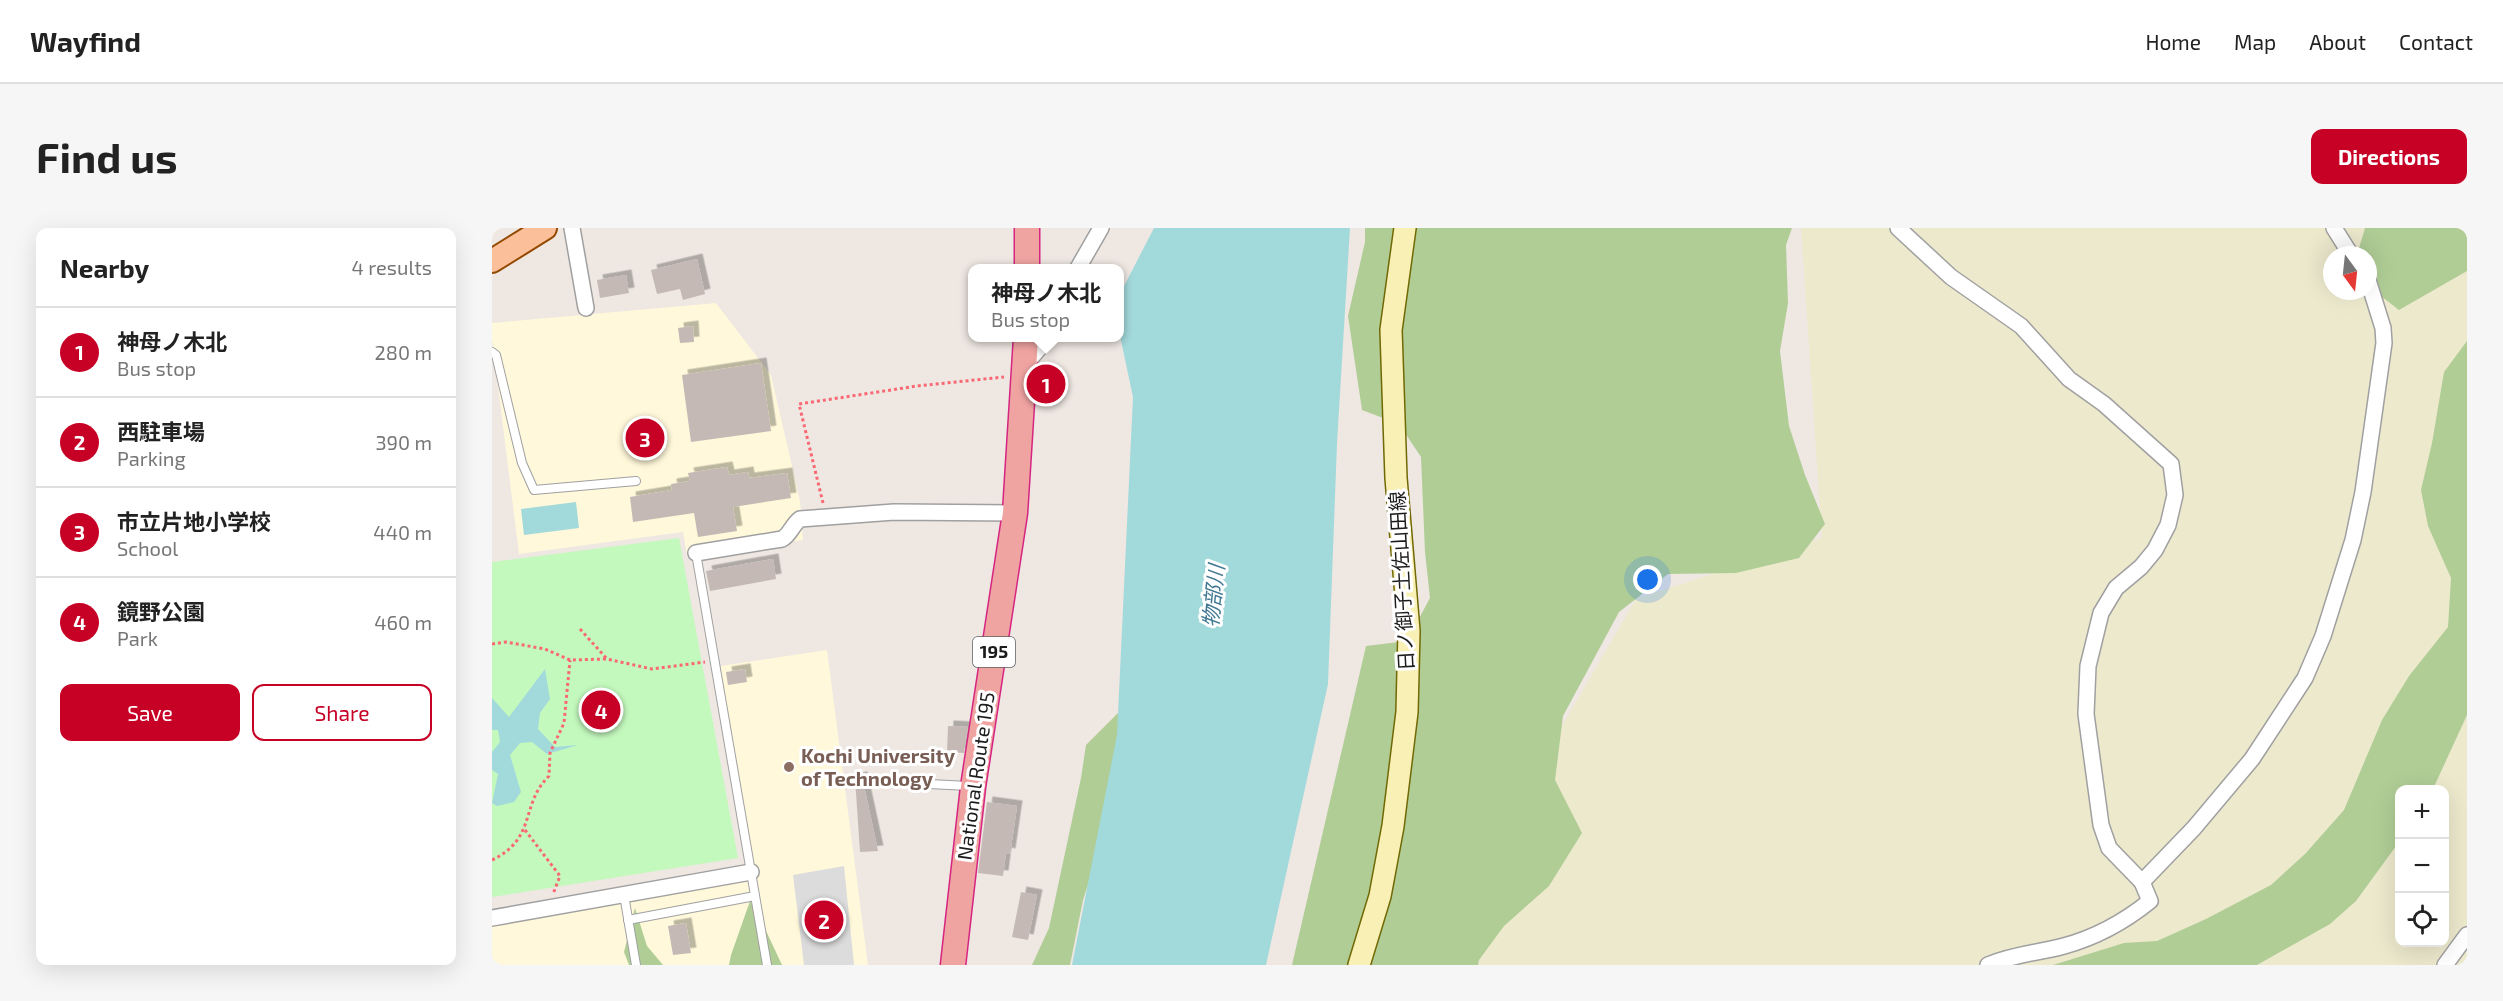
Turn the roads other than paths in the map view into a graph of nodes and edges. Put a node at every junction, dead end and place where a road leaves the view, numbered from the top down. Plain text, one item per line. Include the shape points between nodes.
1 (545, 228) edge
2 (572, 228) edge
3 (1028, 228) edge
4 (1101, 228) edge
5 (1405, 228) edge
6 (1898, 228) edge
7 (2334, 228) edge
8 (2345, 246) edge
9 (492, 261) edge
10 (1027, 264) edge
11 (1080, 264) edge
12 (2374, 300) edge
13 (586, 308) dead end
14 (1026, 342) edge
15 (1045, 342) edge
16 (492, 352) edge
17 (1024, 371) junction
18 (636, 481) dead end
19 (1015, 513) junction
20 (696, 553) joint
21 (929, 784) dead end
22 (973, 787) junction
23 (750, 872) junction
24 (2142, 882) junction
25 (624, 895) junction
26 (755, 896) junction
27 (492, 918) edge
28 (628, 920) junction
29 (2467, 934) edge
30 (636, 965) edge
31 (767, 965) edge
32 (953, 965) edge
33 (1359, 965) edge
34 (1988, 965) edge
35 (2445, 965) edge

1 - 9 main road
2 - 13 street
3 - 10 highway
4 - 11 street
5 - 33 main road, 日ノ御子土佐山田線 via 1391,330 1396,478 1409,631 1407,712 1394,826 1380,896
6 - 24 street via 1951,277 2021,326 2069,379 2104,404 2171,464 2175,495 2168,525 2155,550 2116,588 2101,613 2088,666 2086,714 2101,825 2109,848
7 - 8 street
12 - 24 street via 2384,343 2363,492 2353,540 2306,678 2252,759
14 - 17 highway, National Route 195 / 195
15 - 17 street
16 - 18 lane via 522,463 534,490
17 - 19 highway, National Route 195 / 195
19 - 20 street via 894,512 800,519 782,539
19 - 22 highway, National Route 195 / 195
20 - 23 lane
21 - 22 lane
22 - 32 highway, National Route 195 / 195
23 - 25 street
23 - 26 lane
24 - 34 street via 2150,901 2127,920 2092,937
25 - 27 street
25 - 28 lane
26 - 28 lane
26 - 31 lane
28 - 30 lane
29 - 35 street

